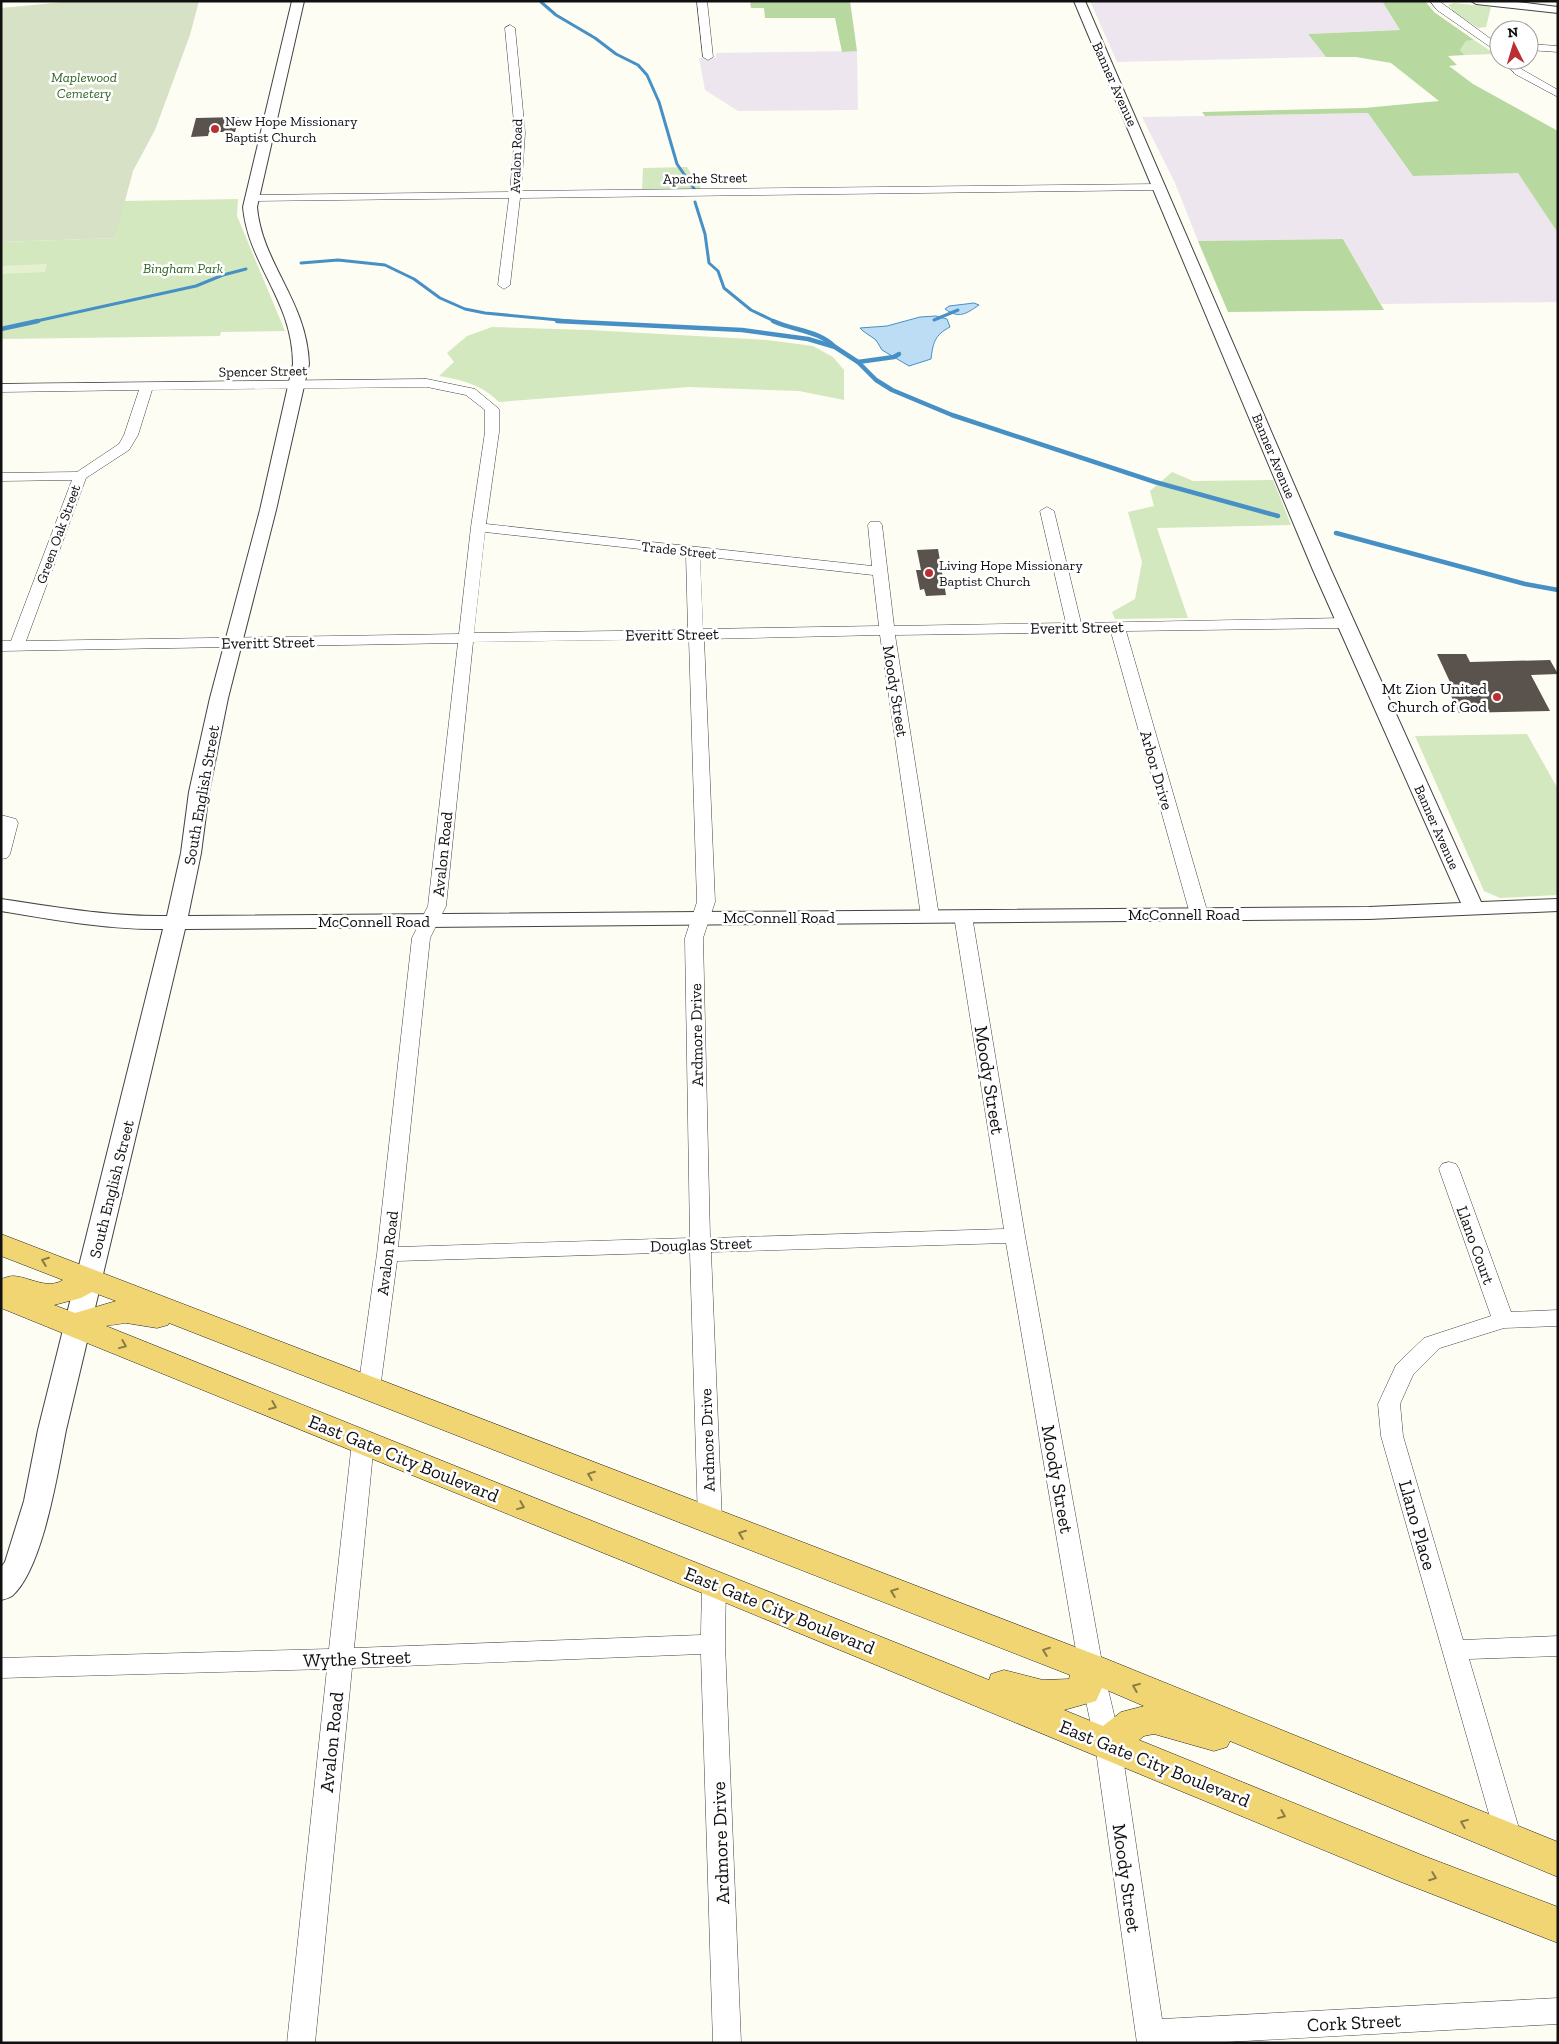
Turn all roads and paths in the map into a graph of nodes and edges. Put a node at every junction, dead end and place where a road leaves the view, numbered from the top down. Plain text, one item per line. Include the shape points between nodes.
1 (298, 1) edge
2 (702, 1) edge
3 (1079, 1) edge
4 (1434, 1) edge
5 (1476, 1) edge
6 (1558, 10) edge
7 (510, 28) dead end
8 (1489, 42) edge
9 (1539, 47) edge
10 (1558, 48) edge
11 (708, 57) dead end
12 (1517, 70) edge
13 (1558, 94) edge
14 (1158, 187) junction
15 (515, 195) junction
16 (251, 198) junction
17 (504, 285) dead end
18 (297, 386) junction
19 (147, 387) junction
20 (1, 388) edge
21 (491, 436) joint
22 (80, 476) junction
23 (1, 477) edge
24 (1047, 511) dead end
25 (875, 525) dead end
26 (478, 527) junction
27 (693, 552) junction
28 (880, 571) junction
29 (1344, 623) junction
30 (1117, 627) junction
31 (1075, 628) junction
32 (887, 630) junction
33 (696, 633) junction
34 (465, 638) junction
35 (232, 643) junction
36 (1, 646) edge
37 (17, 646) junction
38 (1, 820) edge
39 (1, 854) edge
40 (1, 905) edge
41 (1558, 905) edge
42 (1474, 909) junction
43 (1199, 914) junction
44 (930, 916) junction
45 (963, 916) junction
46 (701, 918) junction
47 (429, 921) junction
48 (176, 922) junction
49 (1449, 1169) dead end
50 (1015, 1236) junction
51 (1, 1244) edge
52 (700, 1244) junction
53 (387, 1254) junction
54 (89, 1278) junction
55 (1, 1284) edge
56 (1, 1296) edge
57 (1558, 1318) edge
58 (1503, 1320) junction
59 (77, 1326) junction
60 (269, 1349) junction
61 (370, 1389) junction
62 (363, 1442) junction
63 (710, 1521) junction
64 (714, 1583) junction
65 (1, 1588) edge
66 (713, 1644) junction
67 (1558, 1646) edge
68 (1455, 1650) junction
69 (882, 1652) junction
70 (340, 1659) junction
71 (1, 1668) edge
72 (1091, 1668) junction
73 (1108, 1744) junction
74 (1320, 1763) junction
75 (1510, 1842) junction
76 (1558, 1860) edge
77 (1558, 1925) edge
78 (1558, 2010) edge
79 (1150, 2038) edge
80 (302, 2043) edge
81 (727, 2043) edge

1 - 16 street, South English Street
2 - 11 street
3 - 14 street, Banner Avenue
4 - 8 street
5 - 6 street
7 - 15 street, Avalon Road via 520,133
9 - 10 street
12 - 13 street
14 - 15 street, Apache Street
14 - 29 street, Banner Avenue
15 - 16 street, Apache Street
15 - 17 street, Avalon Road
16 - 18 street, South English Street via 254,230 299,332 302,352
18 - 19 street, Spencer Street
18 - 21 street, Spencer Street via 427,383 470,392 492,410
18 - 35 street, South English Street
19 - 20 street, Spencer Street
19 - 22 street, Green Oak Street via 124,447
21 - 26 street, Avalon Road
22 - 23 street
22 - 37 street, Green Oak Street
24 - 31 street
25 - 28 street, Moody Street
26 - 27 street, Trade Street
26 - 34 street, Avalon Road
27 - 28 street, Trade Street
27 - 33 street, Ardmore Drive
28 - 32 street, Moody Street
29 - 30 street, Everitt Street
29 - 42 street, Banner Avenue
30 - 31 street, Everitt Street
30 - 43 street, Arbor Drive
31 - 32 street, Everitt Street
32 - 33 street, Everitt Street
32 - 44 street, Moody Street
33 - 34 street, Everitt Street
33 - 46 street, Ardmore Drive via 706,902
34 - 35 street, Everitt Street
34 - 47 street, Avalon Road via 437,906
35 - 37 street, Everitt Street
35 - 48 street, South English Street via 199,792 191,853
36 - 37 street, Everitt Street
38 - 39 street via 10,823
40 - 48 street, McConnell Road via 108,920
41 - 42 street, McConnell Road
42 - 43 street, McConnell Road
43 - 45 street, McConnell Road
44 - 45 street, McConnell Road
44 - 46 street, McConnell Road
45 - 50 street, Moody Street
46 - 47 street, McConnell Road
46 - 52 street, Ardmore Drive via 694,938
47 - 48 street, McConnell Road
47 - 53 street, Avalon Road via 421,938
48 - 54 street, South English Street
49 - 58 street, Llano Court
50 - 52 street, Douglas Street
50 - 72 street, Moody Street
54 -> 51 main road
52 - 53 street, Douglas Street
52 - 63 street, Ardmore Drive
53 - 61 street, Avalon Road
54 - 55 main road via 68,1293 39,1294
54 - 59 street, South English Street
54 - 60 main road
56 - 59 main road, East Gate City Boulevard
57 - 58 street, Llano Place
58 - 68 street, Llano Place via 1432,1343 1404,1371 1390,1404 1392,1436
59 - 60 main road via 120,1310 149,1314 218,1340
59 -> 62 main road, East Gate City Boulevard
59 - 65 street, South English Street via 38,1500 18,1566
60 - 61 main road
63 -> 61 main road
62 -> 64 main road, East Gate City Boulevard
62 - 70 street, Avalon Road
72 -> 63 main road
64 - 66 street, Ardmore Drive
64 - 69 main road, East Gate City Boulevard
66 - 70 street, Wythe Street
66 - 81 street, Ardmore Drive
67 - 68 street
68 - 75 street, Llano Place
69 - 72 main road via 944,1661 1017,1690 1049,1697 1070,1696 1084,1690
69 - 73 main road, East Gate City Boulevard
70 - 71 street, Wythe Street
70 - 80 street, Avalon Road
72 - 73 street, Moody Street
74 -> 72 main road
73 - 74 main road via 1134,1723 1154,1718
73 -> 77 main road, East Gate City Boulevard
73 - 79 street, Moody Street
75 -> 74 main road
75 - 76 main road
78 - 79 street, Cork Street

